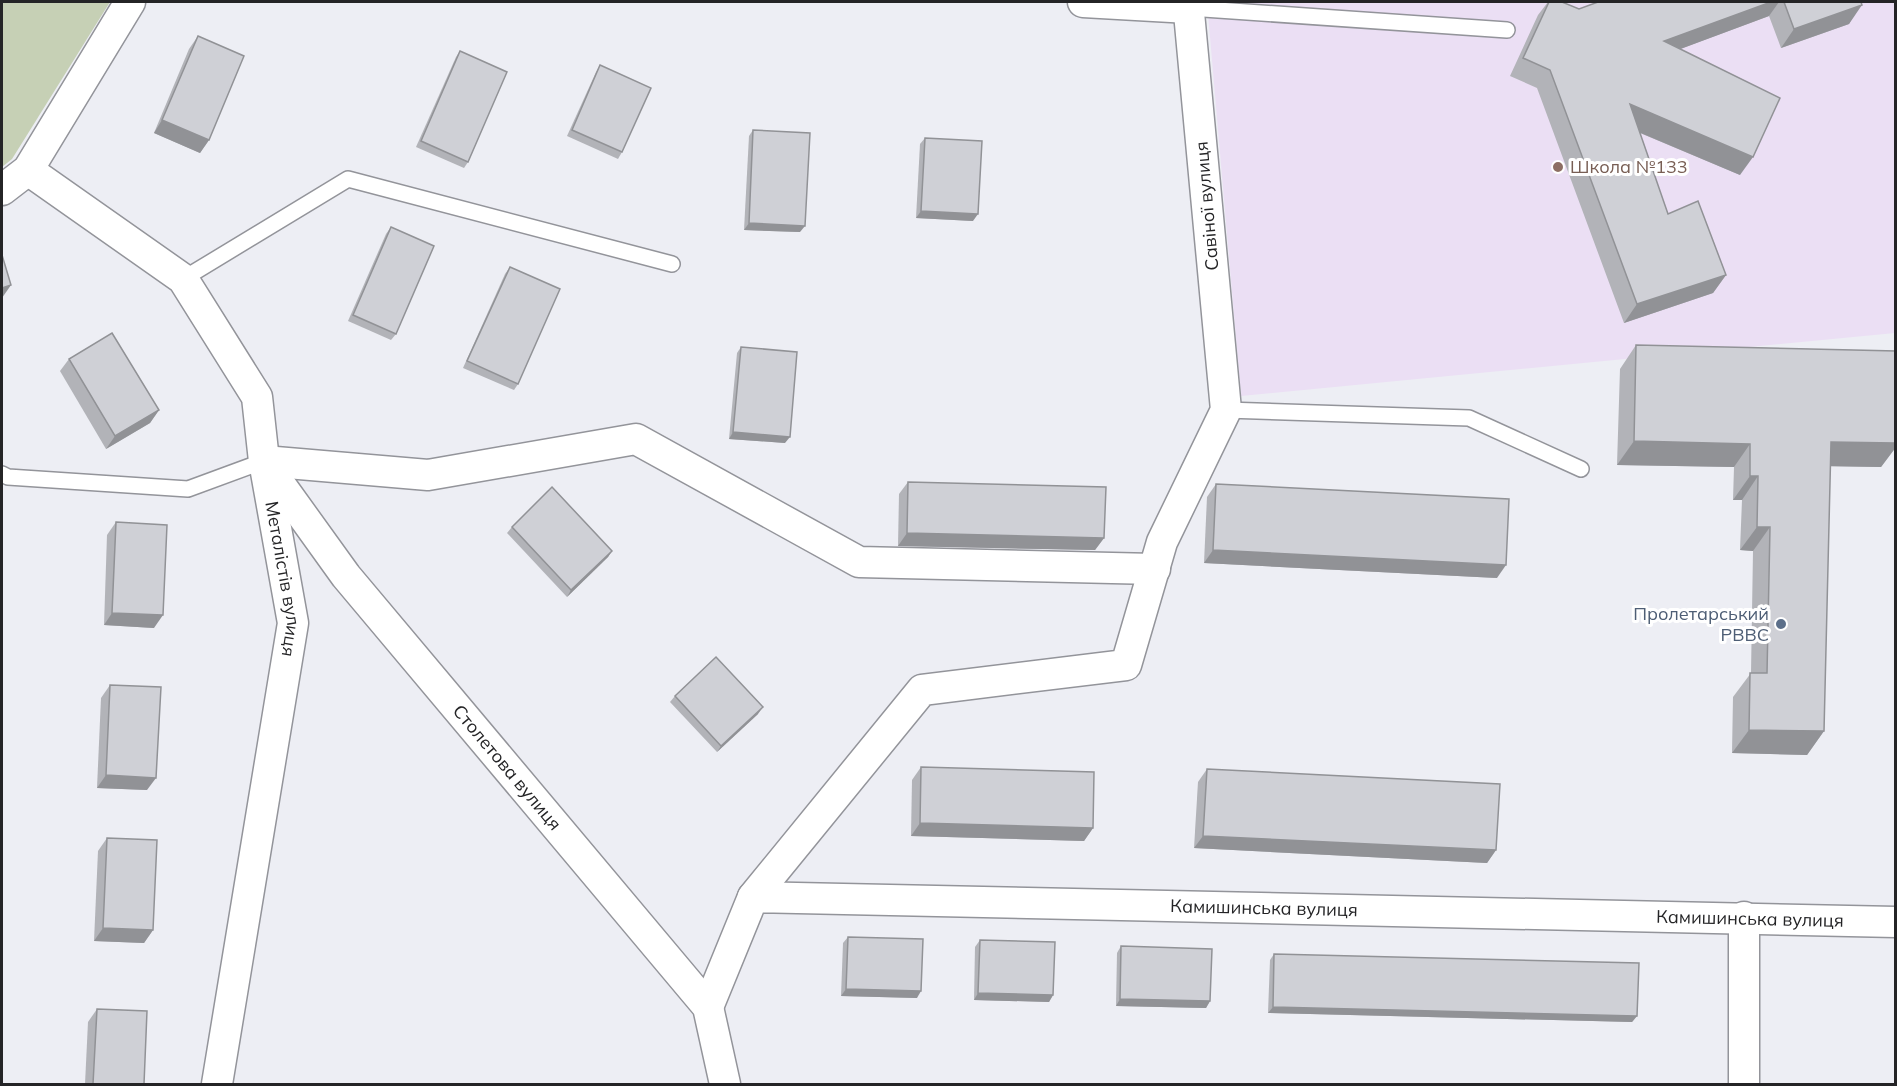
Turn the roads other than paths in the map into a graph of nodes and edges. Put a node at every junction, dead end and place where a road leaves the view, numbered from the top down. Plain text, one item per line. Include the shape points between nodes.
1 (130, 2) edge
2 (1083, 2) edge
3 (1189, 5) edge
4 (1507, 30) dead end
5 (28, 170) junction
6 (2, 190) edge
7 (672, 264) dead end
8 (183, 279) junction
9 (1226, 410) junction
10 (264, 461) junction
11 (1581, 469) dead end
12 (2, 474) edge
13 (1155, 568) junction
14 (753, 897) junction
15 (1744, 917) junction
16 (1896, 922) edge
17 (708, 1007) junction
18 (217, 1084) edge
19 (725, 1084) edge
20 (1744, 1084) edge

1 - 5 street
2 - 3 street
3 - 4 lane
3 - 9 street, Савіної вулиця
5 - 6 street
5 - 8 street, Металістів вулиця
7 - 8 lane via 348,179
8 - 10 street, Металістів вулиця via 257,397
9 - 11 lane via 1469,418
9 - 13 street via 1162,542
10 - 12 lane via 188,489
10 - 13 street via 428,475 636,439 859,562
10 - 17 street, Столетова вулиця via 346,576
10 - 18 street, Металістів вулиця via 293,623
13 - 14 street via 1126,665 922,690
14 - 15 street, Камишинська вулиця
14 - 17 street
15 - 16 street, Камишинська вулиця
15 - 20 street
17 - 19 street, Столетова вулиця

